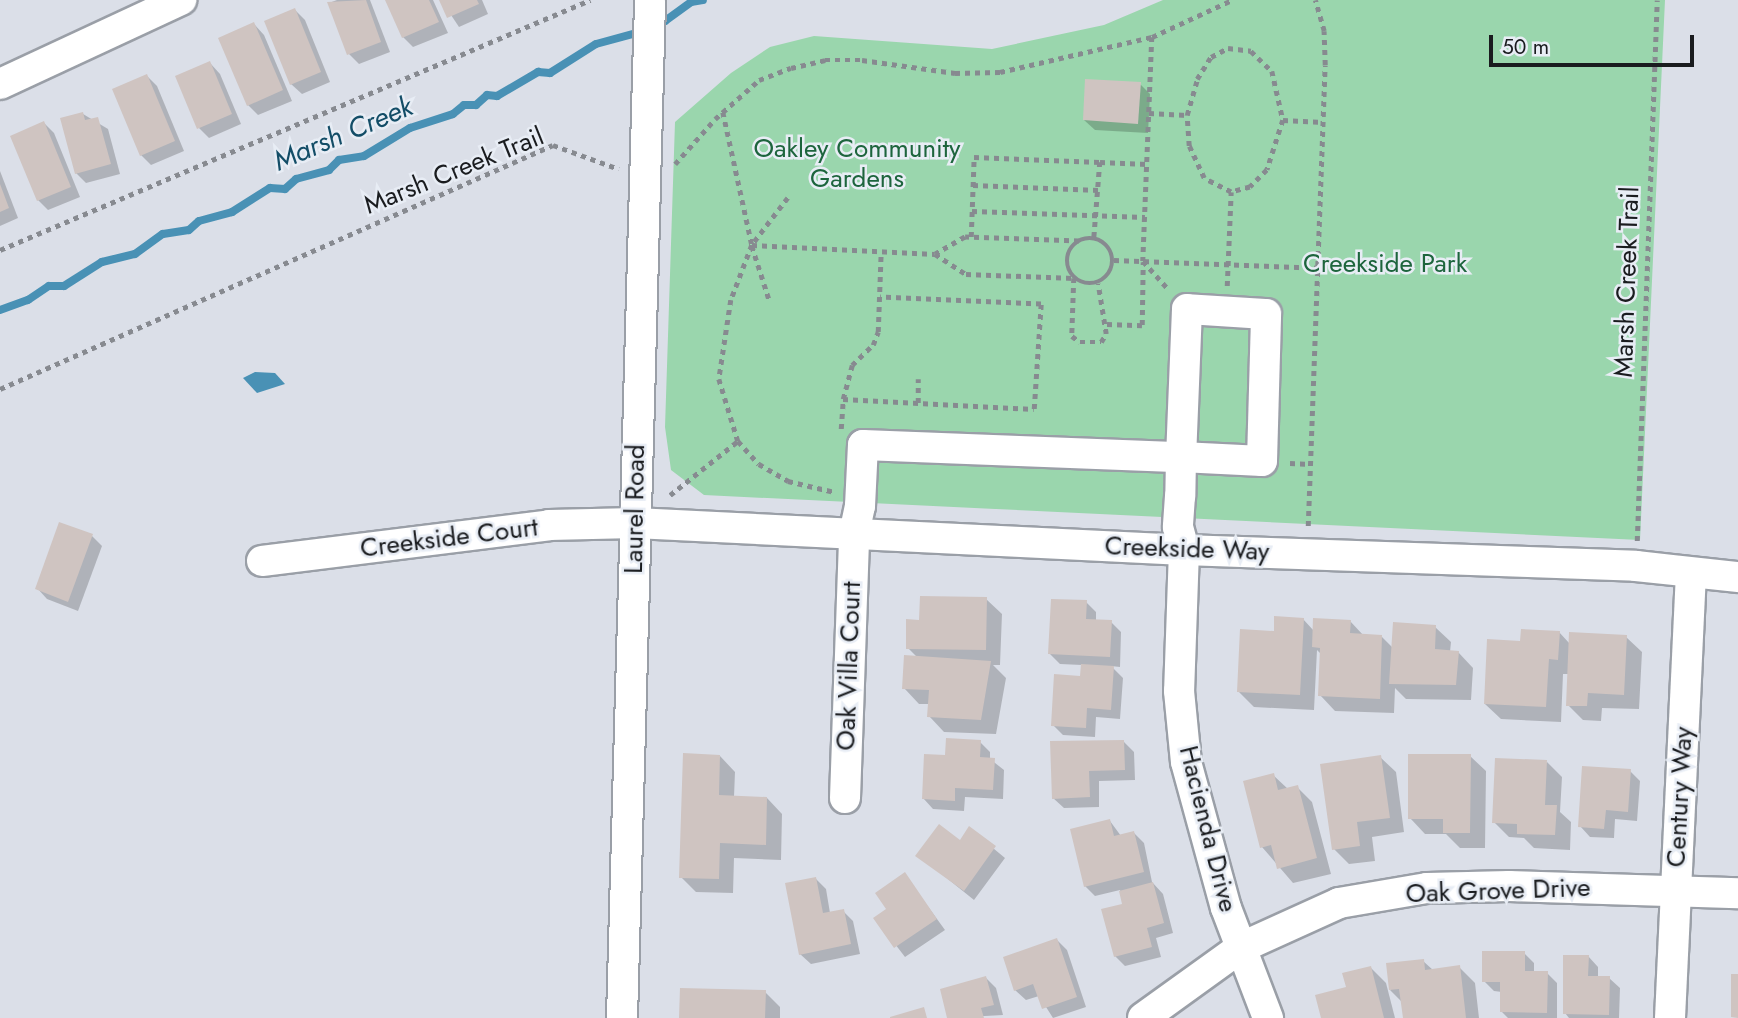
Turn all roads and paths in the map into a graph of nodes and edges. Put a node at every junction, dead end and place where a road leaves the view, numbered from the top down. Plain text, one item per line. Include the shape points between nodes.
1 (181, 0) edge
2 (590, 0) edge
3 (650, 0) edge
4 (1232, 0) edge
5 (1315, 0) edge
6 (1657, 0) edge
7 (1152, 37) junction
8 (0, 84) edge
9 (723, 113) junction
10 (1149, 113) junction
11 (1187, 115) junction
12 (1283, 121) junction
13 (1323, 122) junction
14 (1100, 162) junction
15 (1147, 164) junction
16 (642, 178) junction
17 (973, 185) junction
18 (1099, 190) junction
19 (1231, 192) junction
20 (788, 198) dead end
21 (972, 211) junction
22 (1095, 215) junction
23 (1144, 217) junction
24 (971, 237) junction
25 (1094, 238) junction
26 (1079, 241) junction
27 (752, 245) junction
28 (0, 250) edge
29 (881, 253) junction
30 (935, 254) junction
31 (1114, 260) junction
32 (1143, 261) junction
33 (1228, 264) junction
34 (1318, 268) junction
35 (1074, 278) junction
36 (1098, 284) junction
37 (880, 297) junction
38 (769, 299) dead end
39 (1187, 309) junction
40 (1226, 312) junction
41 (1107, 324) junction
42 (918, 379) dead end
43 (0, 389) edge
44 (1034, 395) dead end
45 (843, 399) dead end
46 (918, 403) dead end
47 (738, 441) junction
48 (1181, 457) junction
49 (635, 523) junction
50 (844, 534) junction
51 (1184, 550) junction
52 (1307, 554) junction
53 (262, 561) dead end
54 (1636, 566) junction
55 (1691, 575) junction
56 (1738, 577) edge
57 (845, 797) dead end
58 (1676, 891) junction
59 (1738, 893) edge
60 (1240, 948) junction
61 (622, 1018) edge
62 (1143, 1018) edge
63 (1268, 1018) edge
64 (1670, 1018) edge

1 - 8 street
2 - 28 path
3 - 16 street, Laurel Road
4 - 7 path
5 - 13 path via 1324,31
6 - 54 path, Marsh Creek Trail
7 - 9 path via 1000,72 955,73 825,60 759,80
7 - 10 path
9 - 16 path via 670,171
9 - 27 path
10 - 11 path
10 - 15 path
11 - 12 path via 1197,79 1211,57 1228,48 1251,51 1272,71
11 - 19 path via 1189,146 1204,178
12 - 13 path
12 - 19 path via 1267,170 1250,187
13 - 34 path
14 - 15 path
14 - 17 path via 974,157
14 - 18 path
15 - 23 path
16 - 43 path, Marsh Creek Trail via 553,145
16 - 49 street, Laurel Road
17 - 18 path
17 - 21 path
18 - 22 path
19 - 33 path
20 - 27 path
21 - 22 path
21 - 24 path
22 - 23 path
22 - 25 path
23 - 32 path
24 - 26 path
24 - 30 path
25 - 26 path
25 - 31 path via 1108,246
26 - 35 path via 1067,260
27 - 29 path
27 - 38 path
27 - 47 path via 731,300 719,379
29 - 30 path
29 - 37 path
30 - 35 path via 966,274
31 - 32 path
31 - 36 path via 1110,275
32 - 33 path
32 - 39 path
32 - 41 path via 1142,325
33 - 34 path
33 - 40 path
34 - 52 path
35 - 36 path
35 - 41 path via 1072,336 1080,342 1101,342
36 - 41 path
37 - 44 path via 1041,304
37 - 45 path via 878,332 873,345 852,365
39 - 40 street
39 - 48 street, Hacienda Drive
40 - 48 street via 1266,314 1262,461
42 - 46 path
47 - 49 path
47 - 50 path via 772,474 836,492
48 - 50 street, Oak Villa Court via 863,445 860,506
48 - 51 street, Hacienda Drive via 1178,527
49 - 50 street, Creekside Way
49 - 53 street, Creekside Court via 549,525
49 - 61 street, Laurel Road
50 - 51 street, Creekside Way
50 - 57 street, Oak Villa Court
51 - 52 street, Creekside Way
51 - 60 street, Hacienda Drive via 1179,691 1186,762
52 - 54 street, Creekside Way
54 - 55 street, Creekside Way
55 - 56 street, Creekside Way
55 - 58 street, Century Way
58 - 59 street, Oak Grove Drive
58 - 60 street, Oak Grove Drive via 1427,888 1339,903
58 - 64 street, Century Way
60 - 62 street, Oak Grove Drive
60 - 63 street, Hacienda Drive

